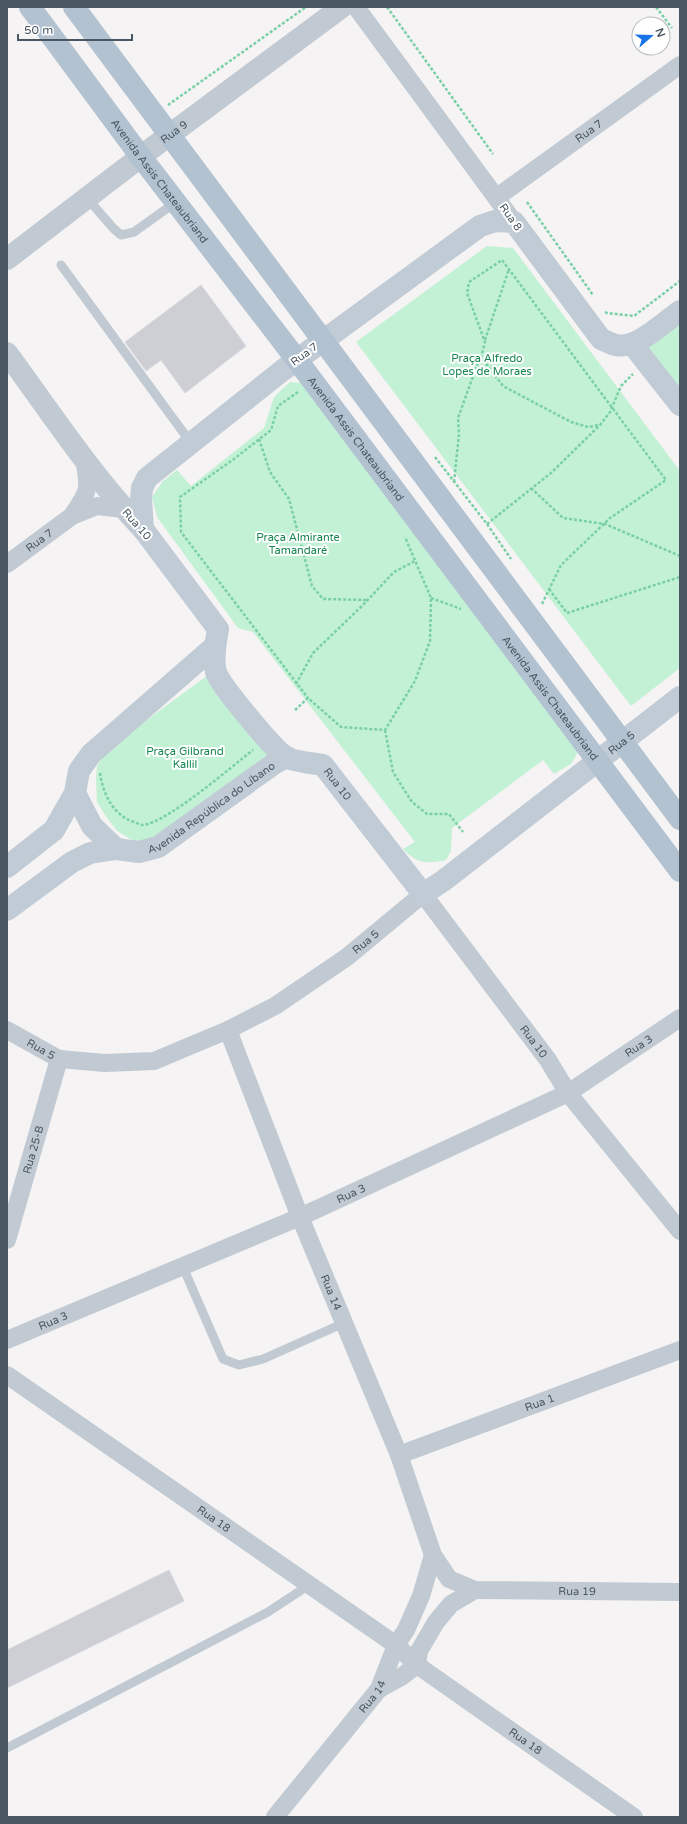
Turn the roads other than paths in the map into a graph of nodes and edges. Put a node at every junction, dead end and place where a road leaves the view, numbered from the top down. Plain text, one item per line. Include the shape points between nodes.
1 (30, 7) edge
2 (74, 7) edge
3 (342, 7) edge
4 (356, 7) edge
5 (680, 65) edge
6 (171, 135) junction
7 (141, 157) junction
8 (87, 198) junction
9 (497, 198) junction
10 (176, 202) junction
11 (514, 222) junction
12 (7, 259) edge
13 (61, 266) dead end
14 (680, 311) edge
15 (323, 341) junction
16 (632, 344) junction
17 (7, 353) edge
18 (297, 360) junction
19 (680, 405) edge
20 (192, 443) junction
21 (84, 460) junction
22 (124, 509) junction
23 (72, 516) junction
24 (143, 529) junction
25 (7, 564) edge
26 (215, 646) junction
27 (680, 697) edge
28 (622, 742) junction
29 (287, 757) junction
30 (597, 760) junction
31 (75, 794) junction
32 (680, 819) edge
33 (116, 849) junction
34 (7, 867) edge
35 (680, 871) edge
36 (423, 894) junction
37 (7, 910) edge
38 (680, 1018) edge
39 (7, 1030) edge
40 (228, 1030) junction
41 (59, 1059) junction
42 (568, 1093) junction
43 (300, 1217) junction
44 (680, 1230) edge
45 (7, 1240) edge
46 (183, 1267) junction
47 (344, 1323) junction
48 (7, 1340) edge
49 (680, 1350) edge
50 (7, 1375) edge
51 (399, 1455) junction
52 (433, 1555) junction
53 (310, 1585) junction
54 (475, 1590) junction
55 (680, 1592) edge
56 (396, 1645) junction
57 (418, 1665) junction
58 (378, 1689) junction
59 (7, 1748) edge
60 (275, 1817) edge
61 (634, 1817) edge

1 - 7 main road, Avenida Assis Chateaubriand
2 - 6 main road
3 - 6 street, Rua 9
4 - 9 street, Rua 8
5 - 9 street, Rua 7
6 - 7 street, Rua 9
6 - 15 main road
7 - 8 street, Rua 9
7 - 10 main road, Avenida Assis Chateaubriand
8 - 10 lane via 121,234 134,232
8 - 12 street, Rua 9
9 - 11 street, Rua 8
10 - 18 main road, Avenida Assis Chateaubriand
11 - 15 main road, Rua 7 via 495,221 480,226
11 - 16 main road, Rua 8 via 601,339 616,345
13 - 20 lane
14 - 16 main road
15 - 18 main road, Rua 7
15 - 28 main road
16 - 19 main road
17 - 21 street, Rua 10
18 - 20 main road, Rua 7
18 - 30 main road, Avenida Assis Chateaubriand
20 - 24 main road, Rua 7 via 147,478 142,488 141,499
21 - 22 street, Rua 10
21 - 23 street, Rua 7 via 88,481 87,494
22 - 23 street, Rua 7 via 97,506
22 - 24 street, Rua 10
23 - 25 street, Rua 7
24 - 26 main road, Rua 10 via 218,629
26 - 29 main road, Rua 10 via 216,672 224,685 266,738
26 - 31 main road via 91,754 79,771
27 - 28 main road, Rua 5
28 - 30 main road, Rua 5
28 - 32 main road
29 - 33 main road, Avenida República do Líbano via 158,847 138,852
29 - 36 main road, Rua 10 via 323,765
30 - 35 main road, Avenida Assis Chateaubriand
30 - 36 main road, Rua 5
31 - 33 main road via 92,826
31 - 34 main road via 54,830
33 - 37 main road, Avenida República do Líbano via 90,853 72,862
36 - 40 street, Rua 5 via 347,957 275,1006
36 - 42 street, Rua 10 via 548,1060
38 - 42 street, Rua 3
39 - 41 street, Rua 5
40 - 41 street, Rua 5 via 154,1061 105,1063
40 - 43 street, Rua 14
41 - 45 street, Rua 25-B
42 - 43 street, Rua 3
42 - 44 street, Rua 10
43 - 46 street, Rua 3
43 - 47 street, Rua 14
46 - 47 lane via 223,1359 239,1365 263,1359
46 - 48 street, Rua 3
47 - 51 street, Rua 14
49 - 51 street, Rua 1
50 - 53 street, Rua 18
51 - 52 street, Rua 14
52 - 54 street, Rua 14 via 449,1579
52 - 56 street, Rua 14 via 422,1596
53 - 56 street, Rua 18
53 - 59 lane via 268,1612
54 - 55 street, Rua 19
54 - 57 street via 451,1604 436,1622 419,1651
56 - 57 street, Rua 18
56 - 58 street, Rua 14
57 - 58 street
57 - 61 street, Rua 18
58 - 60 street, Rua 14

